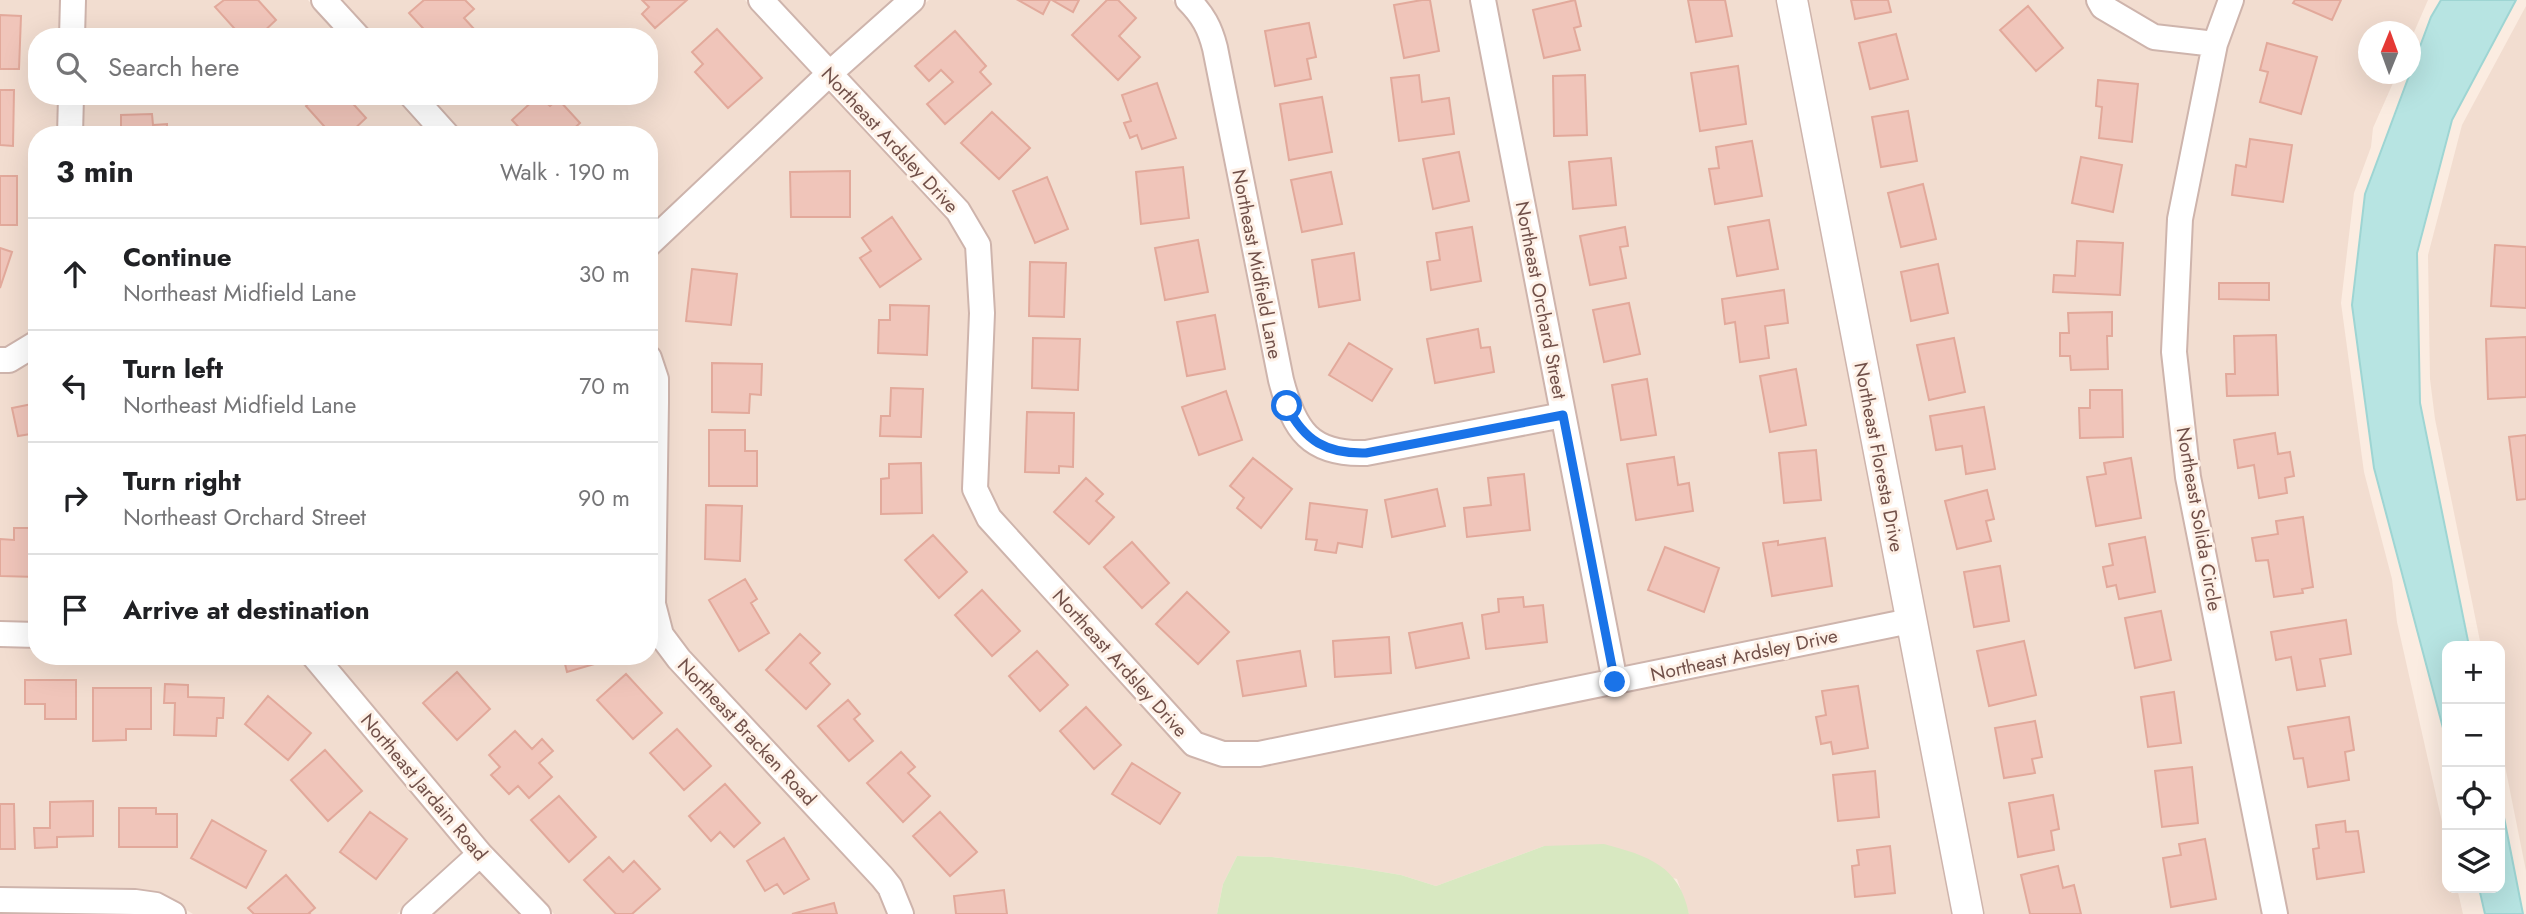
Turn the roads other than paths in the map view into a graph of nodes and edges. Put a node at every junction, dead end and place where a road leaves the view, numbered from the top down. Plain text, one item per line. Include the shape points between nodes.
1 (73, 0) edge
2 (324, 0) edge
3 (761, 0) edge
4 (912, 0) edge
5 (1188, 0) edge
6 (1483, 0) edge
7 (1792, 0) edge
8 (2099, 0) edge
9 (2231, 0) edge
10 (72, 28) edge
11 (350, 28) edge
12 (2215, 44) junction
13 (829, 74) junction
14 (71, 105) edge
15 (420, 105) edge
16 (70, 126) edge
17 (439, 126) edge
18 (658, 236) edge
19 (28, 348) edge
20 (0, 360) edge
21 (1563, 415) junction
22 (1910, 621) junction
23 (658, 623) edge
24 (0, 634) edge
25 (28, 635) edge
26 (322, 665) edge
27 (1615, 682) junction
28 (480, 854) junction
29 (0, 900) edge
30 (173, 914) edge
31 (414, 914) edge
32 (538, 914) edge
33 (901, 914) edge
34 (1968, 914) edge
35 (2276, 914) edge

1 - 10 street
2 - 11 street
3 - 13 street, Northeast Ardsley Drive
4 - 13 street
5 - 21 street, Northeast Midfield Lane via 1210,28 1281,380 1287,406 1300,430 1319,444 1349,454
6 - 21 street, Northeast Orchard Street
7 - 22 street, Northeast Floresta Drive
8 - 12 street via 2103,7 2154,37
9 - 12 street, Northeast Solida Circle
12 - 35 street, Northeast Solida Circle via 2180,219 2174,352 2188,477
13 - 18 street
13 - 27 street, Northeast Ardsley Drive via 958,211 978,245 982,313 975,489 989,518 1194,744 1223,754 1259,754
14 - 16 street
15 - 17 street
19 - 20 street
21 - 27 street, Northeast Orchard Street
22 - 27 street, Northeast Ardsley Drive
22 - 34 street, Northeast Floresta Drive
23 - 33 street, Northeast Bracken Road via 679,659 882,877
24 - 25 street
26 - 28 street, Northeast Jardain Road
28 - 31 street
28 - 32 street, Northeast Jardain Road
29 - 30 street via 135,902

